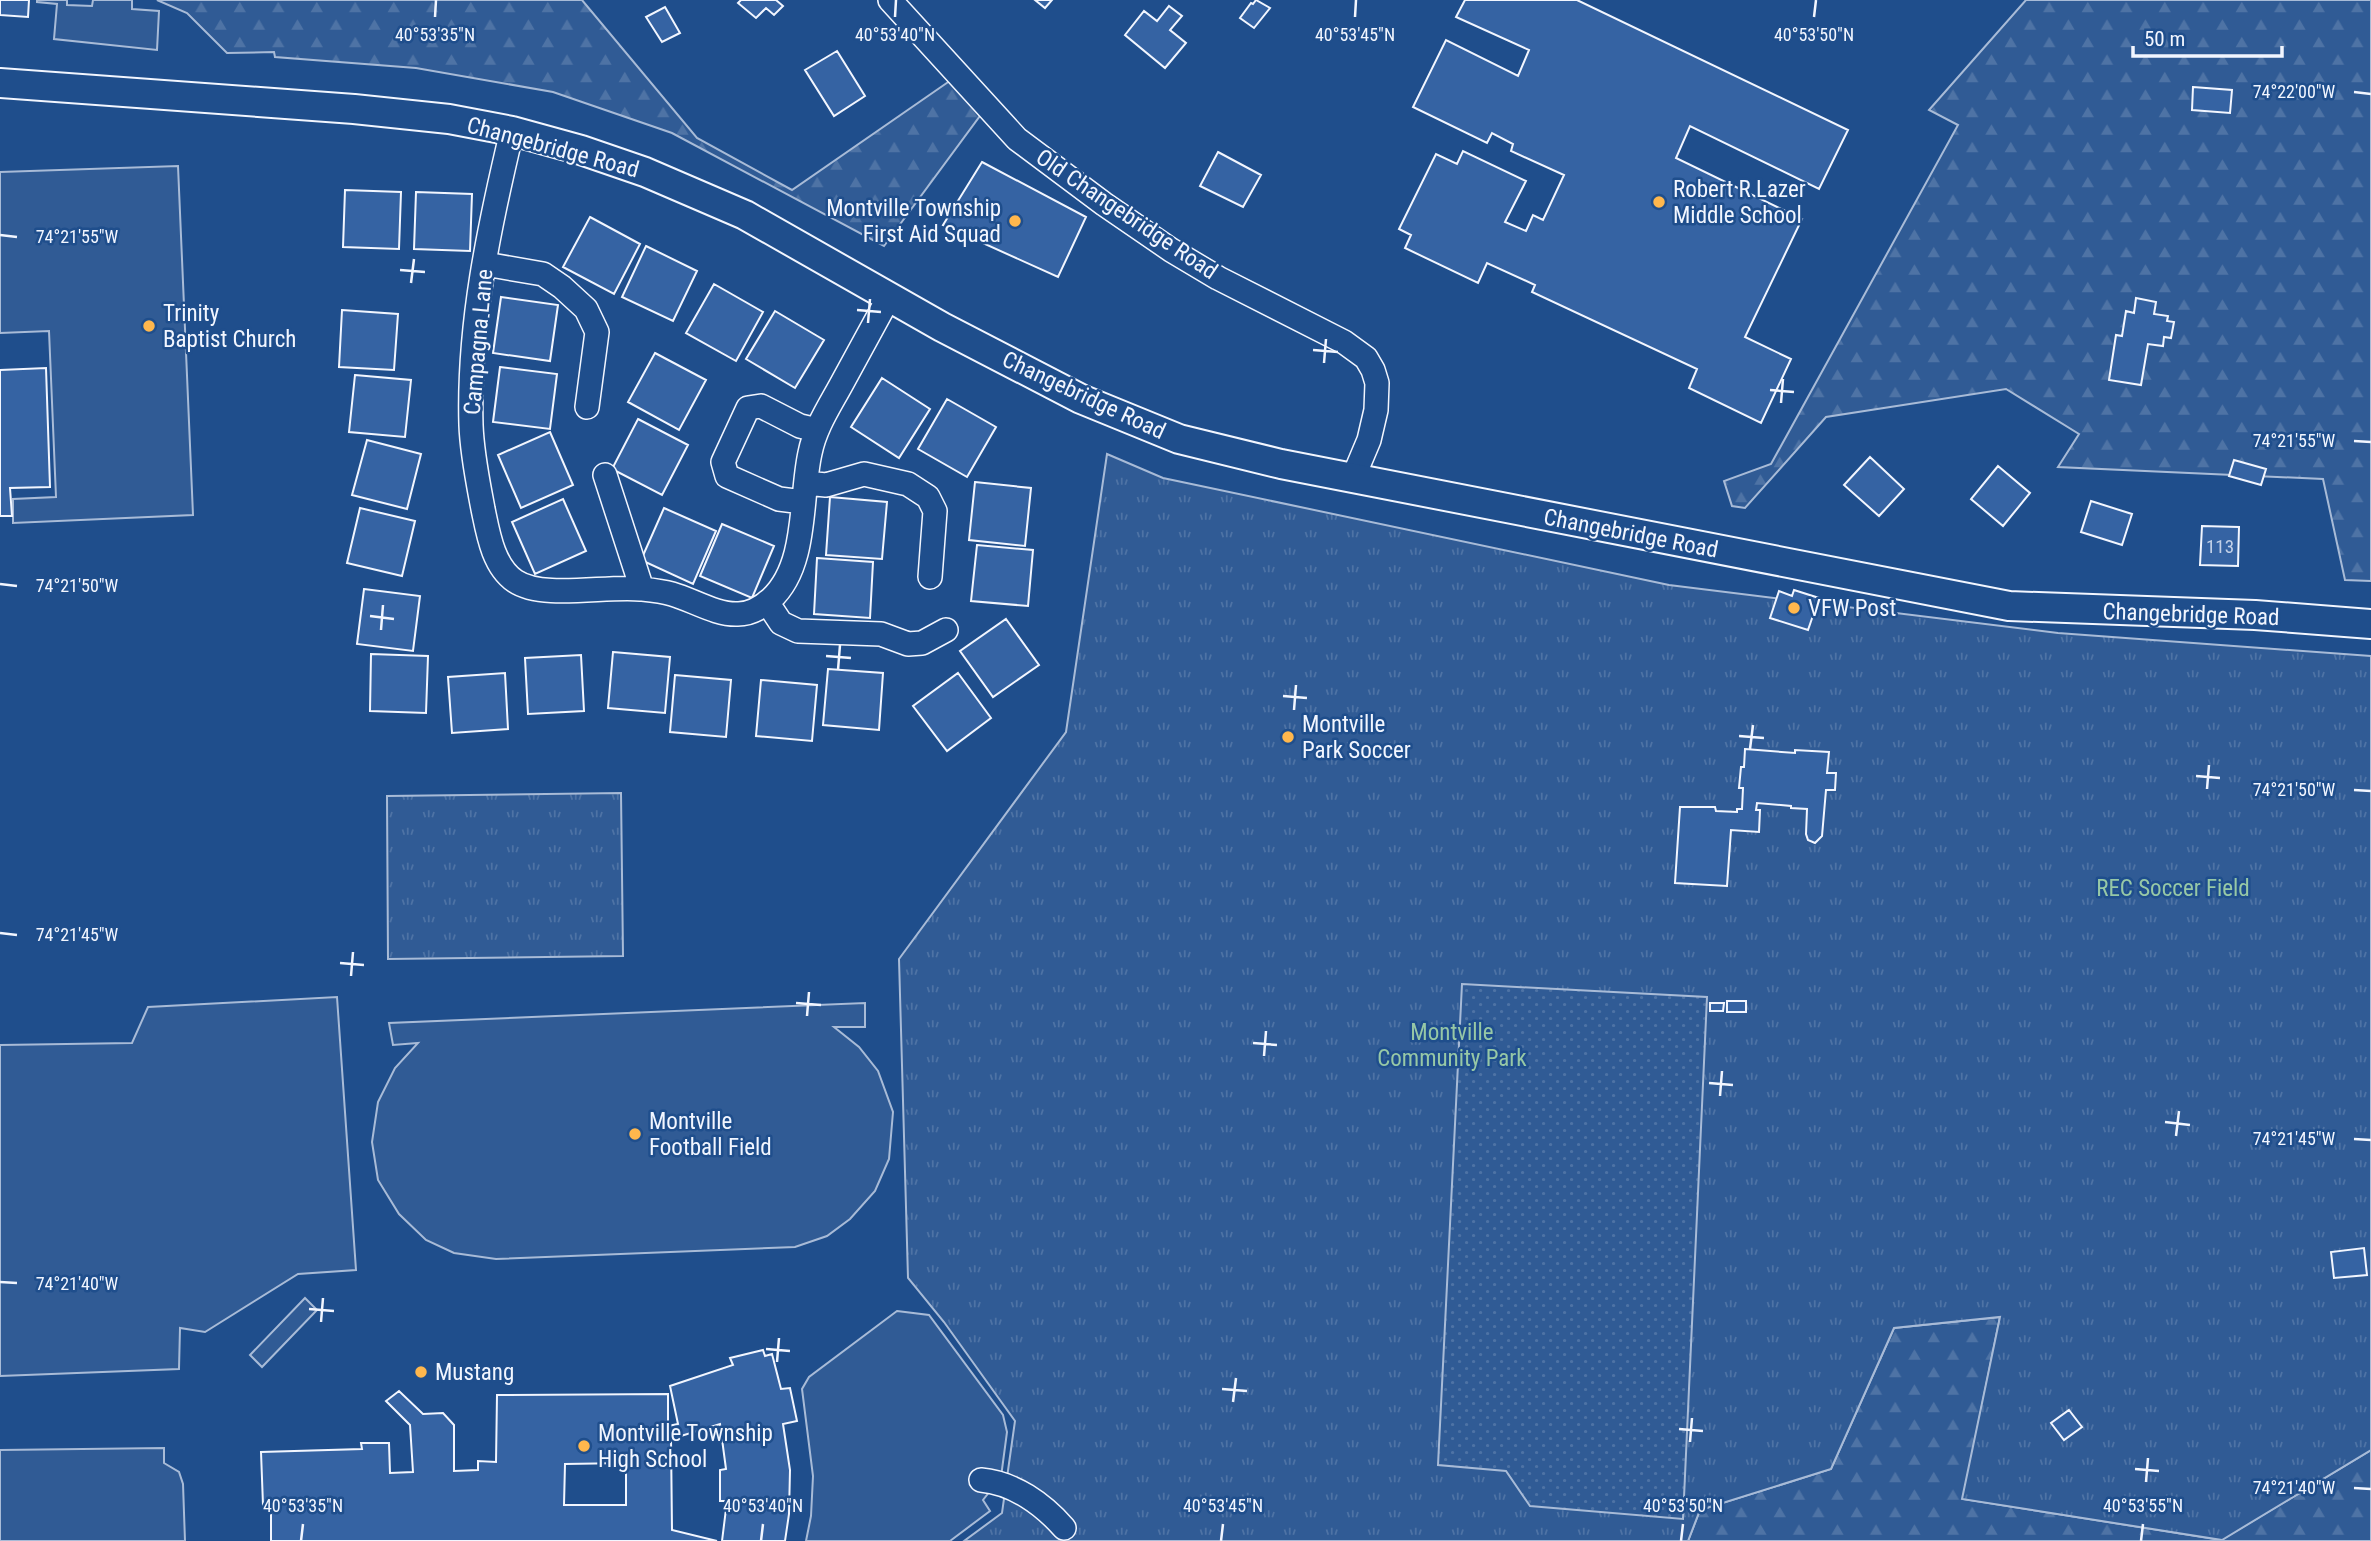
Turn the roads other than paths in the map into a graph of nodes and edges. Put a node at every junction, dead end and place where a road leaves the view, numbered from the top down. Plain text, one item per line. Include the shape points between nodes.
1 (890, 0) edge
2 (0, 83) edge
3 (512, 131) junction
4 (485, 264) junction
5 (889, 297) junction
6 (587, 407) dead end
7 (817, 430) junction
8 (606, 475) dead end
9 (1353, 478) junction
10 (804, 492) junction
11 (930, 577) dead end
12 (642, 589) junction
13 (767, 602) junction
14 (2371, 624) edge
15 (946, 629) dead end
16 (981, 1480) dead end
17 (1064, 1528) dead end

1 - 9 street, Old Changebridge Road via 986,107 1027,146 1104,204 1218,278 1344,341 1366,358 1377,383 1376,410
2 - 3 main road, Changebridge Road via 354,109
3 - 4 street, Campagna Lane
3 - 5 main road, Changebridge Road via 581,150 696,192
4 - 6 street via 542,274 586,309 597,332
4 - 12 street, Campagna Lane via 475,335 471,427 488,534 498,561 515,581 528,586
5 - 7 street
5 - 9 main road, Changebridge Road via 1081,399 1180,439
7 - 10 street
7 - 10 street via 761,406 748,408 723,462 727,475 779,499
8 - 12 street
9 - 14 main road, Changebridge Road via 2009,606
10 - 11 street via 864,474 908,484 928,497 935,511
10 - 13 street via 793,563
12 - 13 street, Campagna Lane via 736,615
13 - 15 street via 781,623 798,631 881,634 908,644 922,643
16 - 17 street via 1021,1493

